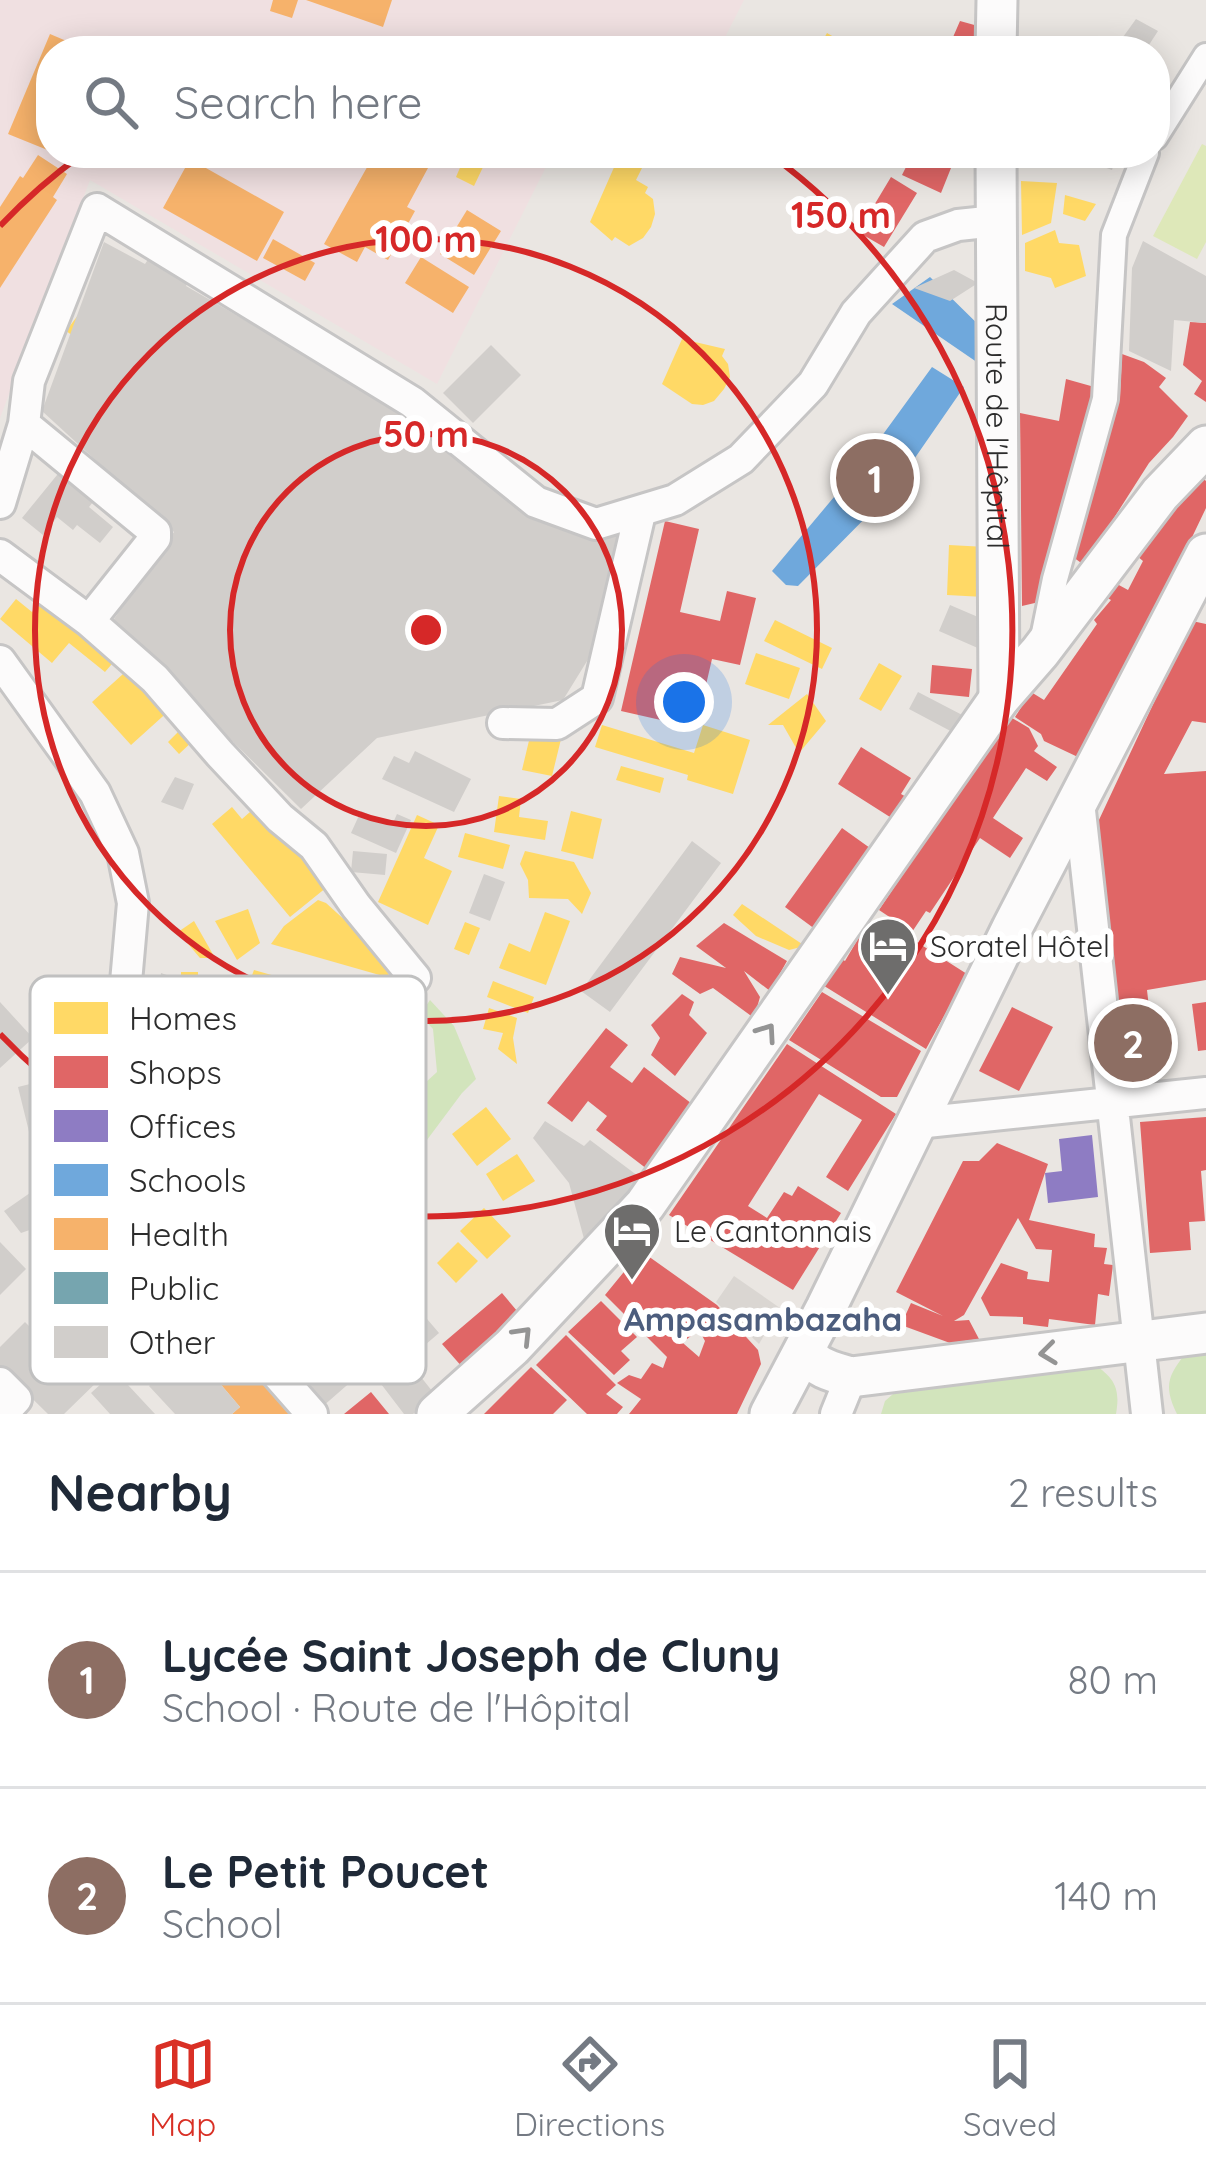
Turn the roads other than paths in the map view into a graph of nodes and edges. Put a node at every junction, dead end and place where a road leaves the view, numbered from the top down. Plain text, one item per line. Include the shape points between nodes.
1 (997, 0) edge
2 (996, 36) edge
3 (1206, 56) edge
4 (1170, 112) edge
5 (996, 168) edge
6 (1140, 168) edge
7 (996, 221) junction
8 (24, 424) junction
9 (1206, 446) edge
10 (0, 503) edge
11 (640, 513) junction
12 (1206, 554) edge
13 (0, 555) edge
14 (89, 620) junction
15 (1040, 652) junction
16 (0, 661) edge
17 (999, 699) junction
18 (503, 723) dead end
19 (1079, 802) junction
20 (127, 976) edge
21 (413, 976) edge
22 (1206, 1093) edge
23 (1111, 1104) junction
24 (917, 1123) junction
25 (1206, 1334) edge
26 (1138, 1342) junction
27 (803, 1351) junction
28 (850, 1377) junction
29 (0, 1383) edge
30 (286, 1384) edge
31 (2, 1414) edge
32 (312, 1414) edge
33 (437, 1414) edge
34 (770, 1414) edge
35 (836, 1414) edge
36 (1147, 1414) edge

1 - 2 street
3 - 4 street
5 - 7 street, Route de l'Hôpital
6 - 15 street via 1114,236 1105,399
7 - 11 street via 925,237 856,313 813,384 741,458
7 - 17 street, Route de l'Hôpital
8 - 10 street
8 - 11 street via 29,380 97,209 412,402 536,502 596,524
8 - 14 street via 155,532
9 - 15 street
11 - 18 street via 597,698 557,724
12 - 19 street
13 - 14 street
14 - 21 street via 314,846
15 - 17 street
16 - 20 street via 95,794 123,853 133,903
33 -> 17 street via 512,1348 645,1205
19 - 23 street
19 - 24 street
22 - 23 street
23 - 24 street
23 - 26 street
24 - 27 street
25 - 26 street
26 -> 28 street
26 - 36 street
27 - 28 street
27 - 34 street
28 - 35 street
29 - 31 street via 16,1400
30 - 32 street

